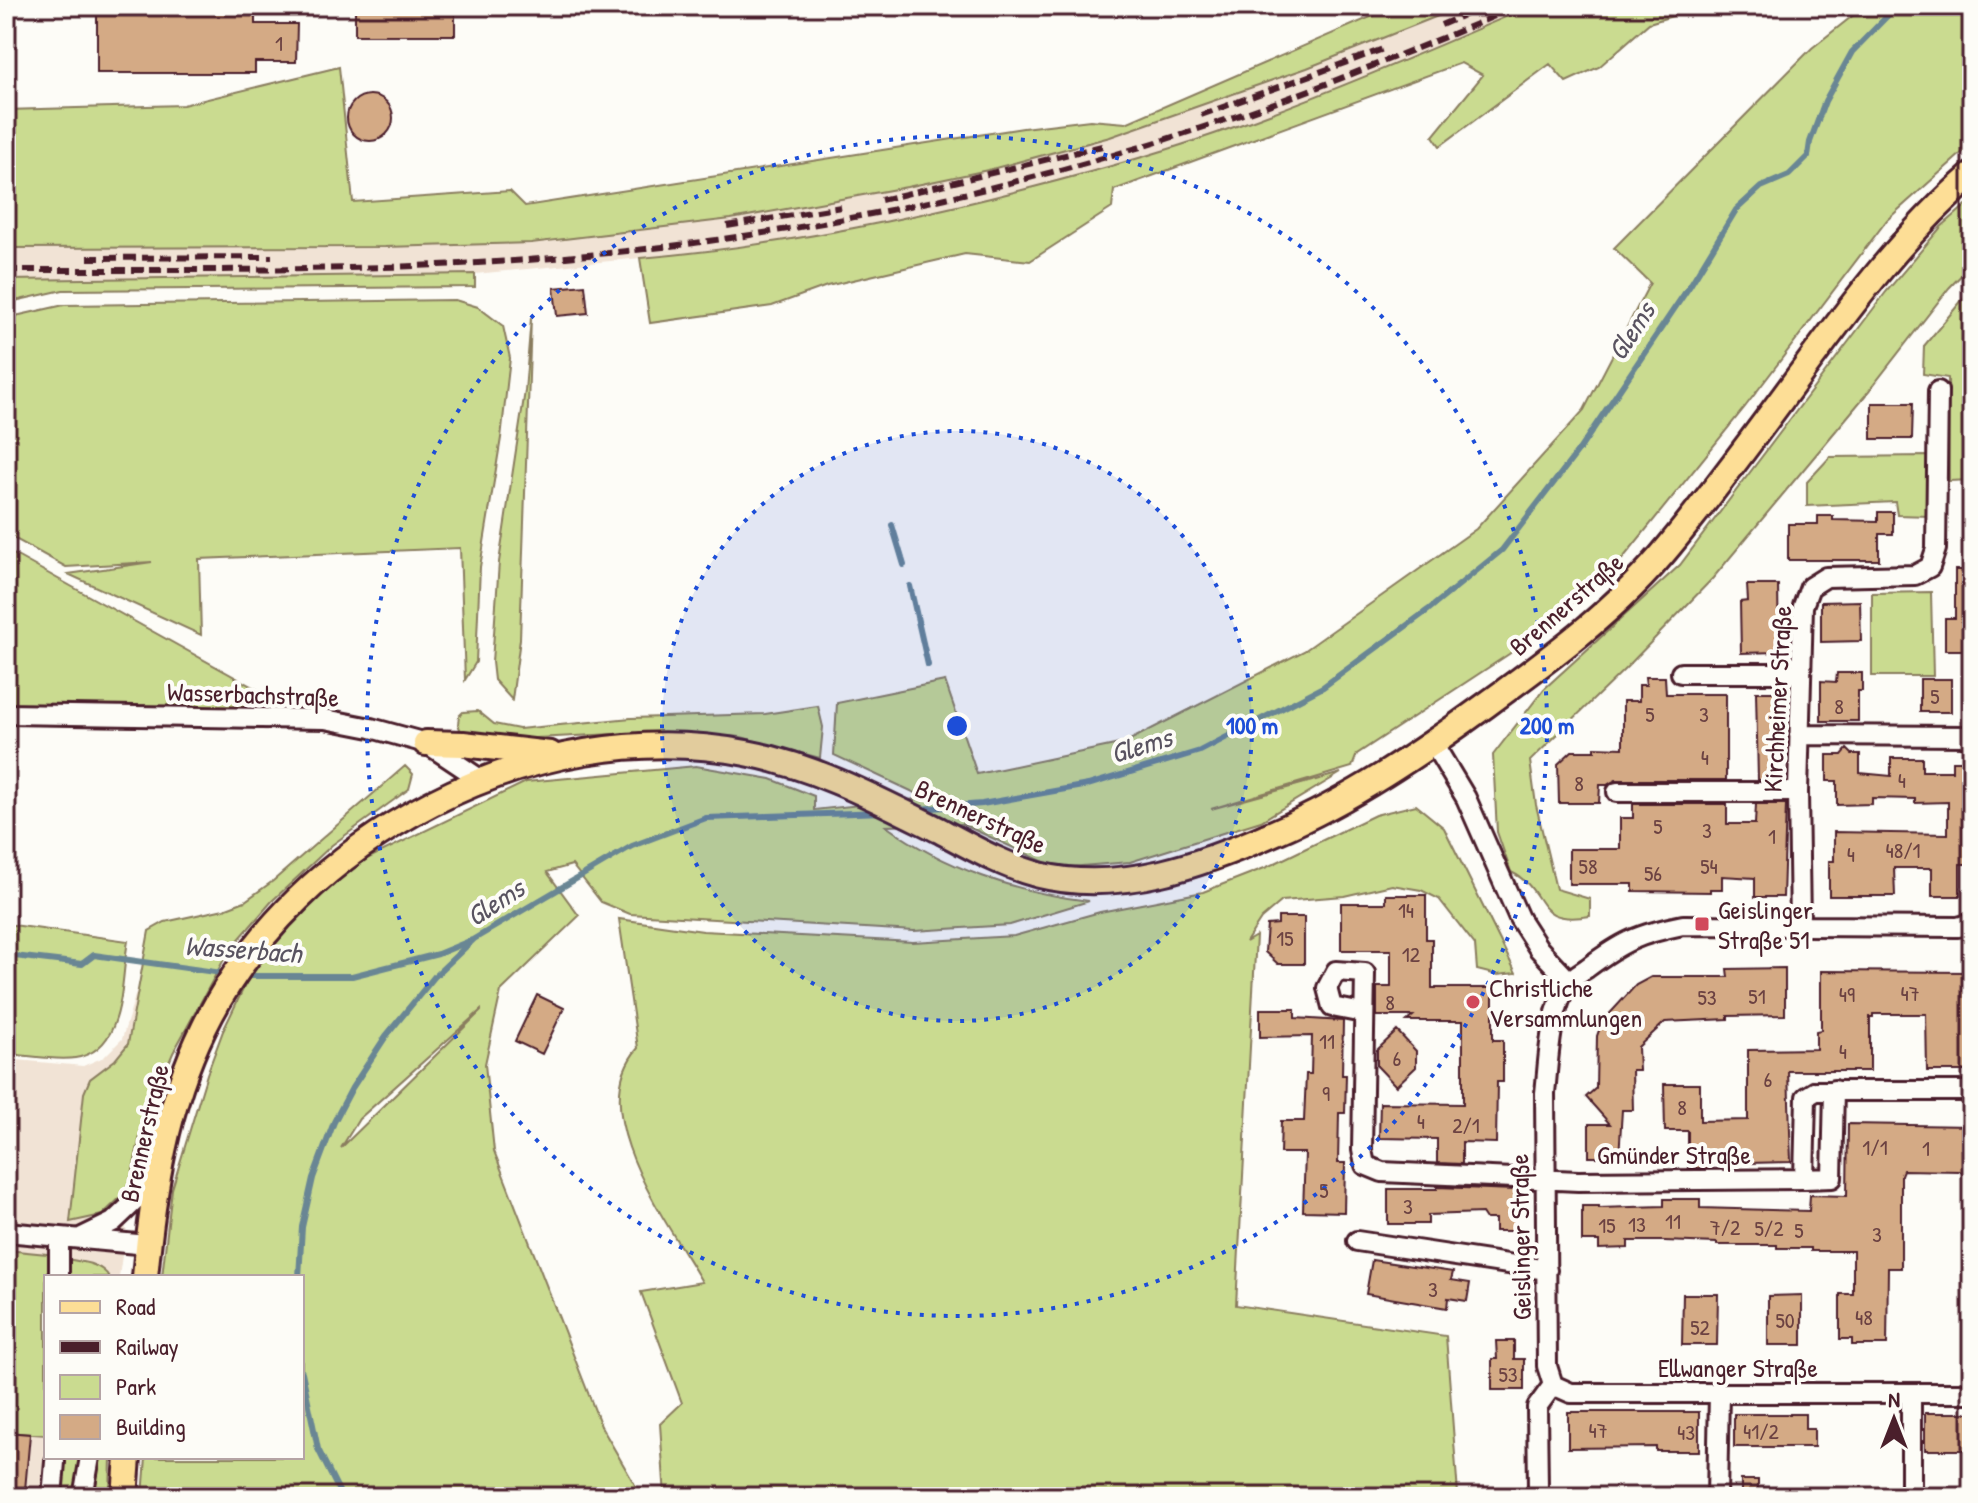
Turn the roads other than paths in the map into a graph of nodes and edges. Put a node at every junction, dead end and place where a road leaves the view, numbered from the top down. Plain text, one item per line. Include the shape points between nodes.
1 (1972, 175) edge
2 (1938, 391) dead end
3 (1681, 673) dead end
4 (1799, 673) junction
5 (6, 714) edge
6 (1799, 735) junction
7 (1969, 736) dead end
8 (426, 743) junction
9 (1433, 743) junction
10 (560, 756) junction
11 (483, 781) junction
12 (1617, 792) dead end
13 (1798, 792) junction
14 (1972, 923) edge
15 (1800, 924) junction
16 (1569, 981) junction
17 (1363, 1013) dead end
18 (1834, 1090) junction
19 (1972, 1091) edge
20 (1545, 1178) junction
21 (1804, 1179) junction
22 (157, 1180) junction
23 (6, 1232) edge
24 (59, 1237) junction
25 (80, 1238) junction
26 (1357, 1241) dead end
27 (148, 1245) junction
28 (1547, 1270) junction
29 (59, 1275) edge
30 (145, 1275) edge
31 (1553, 1385) junction
32 (1719, 1393) junction
33 (1972, 1393) edge
34 (1911, 1394) junction
35 (90, 1459) edge
36 (128, 1459) edge
37 (55, 1462) dead end
38 (1538, 1489) dead end
39 (52, 1497) edge
40 (83, 1497) edge
41 (125, 1497) edge
42 (1717, 1497) edge
43 (1911, 1497) edge

1 - 9 main road, Brennerstraße via 1894,253 1711,494 1622,598
2 - 4 street, Kirchheimer Straße via 1936,549 1930,567 1915,575 1826,577 1810,587 1803,606
3 - 4 street
4 - 6 street, Kirchheimer Straße
5 - 8 street, Wasserbachstraße via 325,719
6 - 7 street
6 - 13 street, Kirchheimer Straße
8 - 10 main road
8 - 11 street, Wasserbachstraße
9 - 10 main road, Brennerstraße via 1327,809 1235,850 1115,881 1043,876 982,853 868,794 750,754 648,746
9 - 16 street via 1466,798 1519,918
10 - 11 main road, Brennerstraße
11 - 22 main road, Brennerstraße via 382,832 339,862 302,892 248,955 222,994 183,1078
12 - 13 street
13 - 15 street, Kirchheimer Straße
14 - 15 street
15 - 16 street via 1692,924 1643,933
16 - 20 street, Geislinger Straße via 1549,1051
17 - 20 street, Gmünder Straße via 1365,1165 1382,1172
18 - 19 street
18 - 21 street via 1806,1097
18 - 21 street, Gmünder Straße via 1832,1178
20 - 21 street, Gmünder Straße
20 - 28 street, Geislinger Straße
22 - 25 street via 113,1222
22 - 27 main road, Brennerstraße
23 - 24 street
24 - 25 street
24 - 29 street
25 - 27 street
26 - 28 street
27 - 30 main road, Brennerstraße
28 - 31 street, Geislinger Straße via 1547,1366
31 - 32 street, Ellwanger Straße via 1571,1393
31 - 38 street via 1537,1407
32 - 34 street, Ellwanger Straße
32 - 42 street
33 - 34 street, Ellwanger Straße
34 - 43 street
35 - 40 street
36 - 41 main road
37 - 39 street

